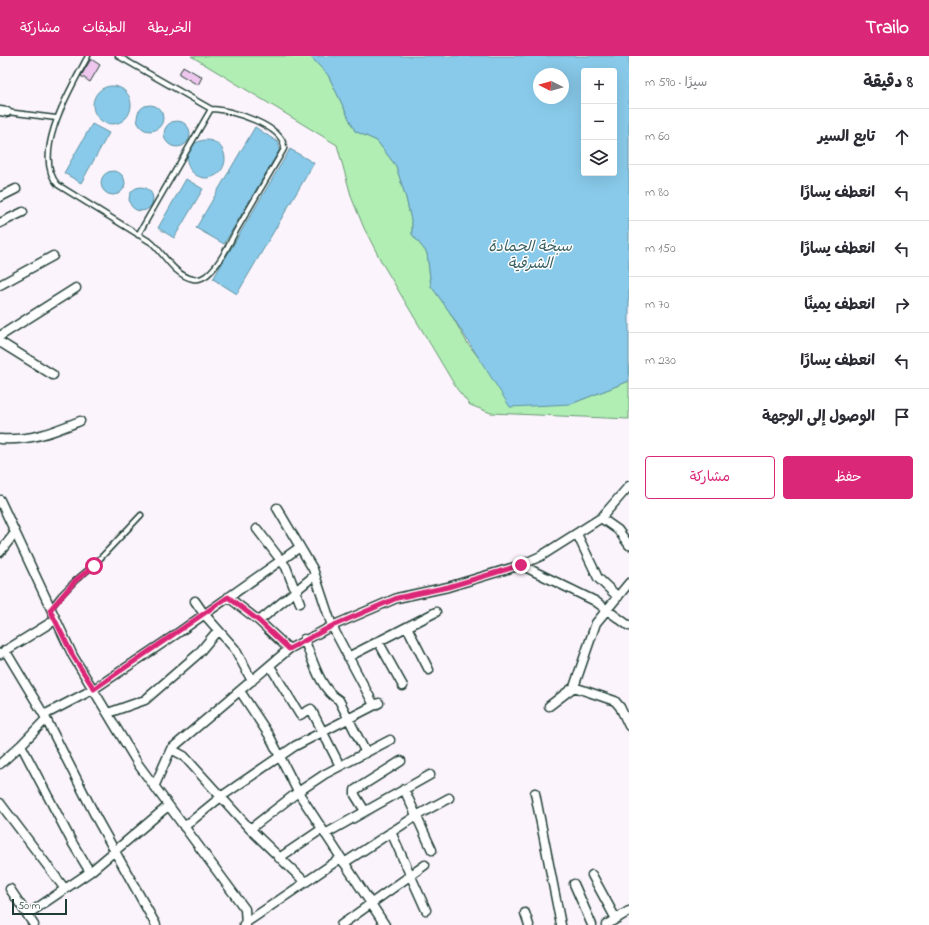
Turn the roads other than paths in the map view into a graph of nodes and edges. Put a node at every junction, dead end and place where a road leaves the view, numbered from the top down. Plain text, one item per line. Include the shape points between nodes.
1 (88, 56) edge
2 (118, 56) edge
3 (211, 109) junction
4 (4, 111) edge
5 (56, 118) junction
6 (16, 189) dead end
7 (0, 197) edge
8 (23, 212) dead end
9 (0, 223) edge
10 (138, 235) junction
11 (53, 256) dead end
12 (0, 285) edge
13 (76, 288) dead end
14 (0, 336) edge
15 (0, 342) edge
16 (53, 375) dead end
17 (80, 421) dead end
18 (0, 439) edge
19 (629, 486) edge
20 (0, 501) edge
21 (277, 508) dead end
22 (141, 515) dead end
23 (601, 518) junction
24 (257, 529) dead end
25 (15, 533) junction
26 (577, 534) junction
27 (629, 544) edge
28 (300, 547) junction
29 (0, 552) edge
30 (282, 560) junction
31 (521, 565) junction
32 (315, 575) junction
33 (629, 582) edge
34 (296, 591) junction
35 (618, 596) junction
36 (228, 597) junction
37 (195, 602) dead end
38 (300, 603) dead end
39 (606, 609) junction
40 (50, 610) junction
41 (436, 612) dead end
42 (204, 614) junction
43 (55, 620) junction
44 (259, 621) junction
45 (332, 626) junction
46 (629, 626) edge
47 (406, 627) junction
48 (218, 630) junction
49 (304, 640) junction
50 (378, 641) junction
51 (289, 649) junction
52 (2, 652) edge
53 (348, 657) junction
54 (270, 666) junction
55 (428, 670) dead end
56 (252, 682) junction
57 (403, 686) dead end
58 (574, 687) junction
59 (94, 689) junction
60 (240, 691) junction
61 (549, 706) dead end
62 (108, 713) junction
63 (45, 717) junction
64 (348, 719) junction
65 (629, 726) edge
66 (322, 732) junction
67 (390, 740) dead end
68 (21, 746) junction
69 (171, 749) junction
70 (366, 753) junction
71 (281, 756) junction
72 (401, 761) dead end
73 (0, 764) edge
74 (340, 766) junction
75 (430, 775) dead end
76 (154, 787) junction
77 (404, 789) junction
78 (298, 792) junction
79 (535, 792) dead end
80 (222, 796) junction
81 (449, 798) dead end
82 (0, 803) edge
83 (168, 806) junction
84 (365, 811) junction
85 (416, 816) junction
86 (184, 827) junction
87 (250, 829) junction
88 (324, 831) junction
89 (391, 832) junction
90 (115, 850) junction
91 (432, 850) dead end
92 (279, 858) junction
93 (342, 860) junction
94 (425, 865) dead end
95 (90, 872) junction
96 (592, 875) dead end
97 (410, 876) junction
98 (305, 882) junction
99 (574, 884) dead end
100 (10, 889) dead end
101 (65, 889) junction
102 (371, 904) junction
103 (426, 910) dead end
104 (629, 911) edge
105 (525, 913) dead end
106 (28, 914) junction
107 (616, 919) junction
108 (245, 924) edge
109 (34, 925) edge
110 (156, 925) edge
111 (341, 925) edge
112 (385, 925) edge
113 (529, 925) edge
114 (561, 925) edge
115 (592, 925) edge
116 (606, 925) edge

1 - 5 lane
2 - 3 lane
3 - 10 lane
3 - 10 lane via 220,109 250,118 278,133 284,149 225,250 206,276 192,279 180,272 168,262 162,252
4 - 5 lane
5 - 10 lane via 49,159 49,172 53,179 58,185
6 - 7 street
8 - 9 street
11 - 12 street
13 - 14 street
15 - 16 street
17 - 18 street via 40,436 16,440
19 - 23 street
20 - 25 street
21 - 28 street
22 - 40 lane via 94,566 61,595
23 - 26 street
23 - 27 street via 618,530
24 - 30 street
25 - 29 street
25 - 40 street
26 - 31 street via 542,556
26 - 35 street via 598,578
28 - 30 street
28 - 32 street
30 - 34 street
30 - 36 street
31 - 39 street
31 - 45 street via 448,587 397,598
32 - 34 street
32 - 45 street
33 - 35 street
34 - 38 street
34 - 44 street
35 - 39 street
36 - 42 street
36 - 44 street
37 - 42 street
39 - 46 street
39 - 58 street via 596,623
40 - 43 street
41 - 47 street
42 - 48 street
42 - 59 street
43 - 52 street
43 - 59 street via 73,656
44 - 51 street
45 - 49 street
45 - 53 street
47 - 50 street
47 - 55 street
48 - 56 street via 235,649
48 - 62 street via 198,654 145,700
49 - 51 street
49 - 64 street via 321,678 332,696 338,700
50 - 53 street
50 - 57 street
51 - 54 street
52 - 63 street
53 - 64 street via 376,704
54 - 56 street
54 - 66 street via 300,715 311,709
56 - 60 street
58 - 61 street
58 - 65 street via 615,701
59 - 62 street
59 - 63 street
60 - 69 street
60 - 71 street
62 - 76 street
63 - 68 street
63 - 90 street
64 - 66 street
64 - 70 street
66 - 71 street
66 - 74 street
67 - 70 street
68 - 73 street
68 - 95 street
69 - 76 street
69 - 80 street via 184,756
70 - 74 street
71 - 78 street
71 - 80 street
72 - 84 street via 355,790
74 - 78 street
75 - 77 street
76 - 83 street
77 - 84 street
77 - 85 street
78 - 87 street
78 - 88 street
79 - 114 street
80 - 86 street
80 - 87 street
81 - 85 street
82 - 101 street
83 - 86 street
83 - 90 street
84 - 88 street
85 - 89 street
85 - 91 street
86 - 108 street via 245,909
87 - 92 street
88 - 92 street
88 - 93 street
89 - 93 street
89 - 97 street
90 - 95 street
90 - 110 street
92 - 98 street
93 - 98 street
93 - 102 street
94 - 97 street
95 - 101 street
96 - 107 street
97 - 102 street
97 - 103 street
98 - 108 street
99 - 115 street
100 - 106 street
101 - 106 street
102 - 111 street
102 - 112 street
104 - 107 street
105 - 113 street
106 - 109 street
107 - 116 street

